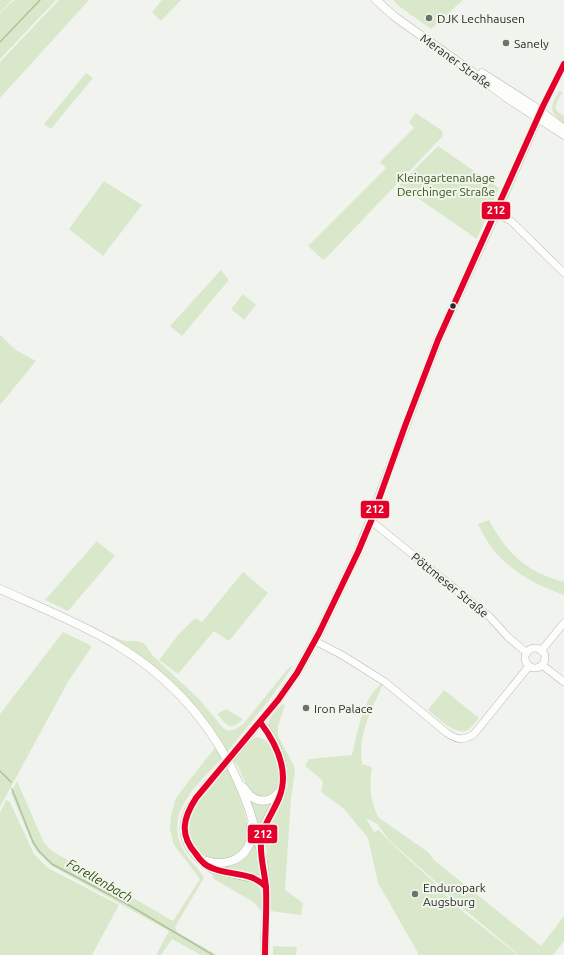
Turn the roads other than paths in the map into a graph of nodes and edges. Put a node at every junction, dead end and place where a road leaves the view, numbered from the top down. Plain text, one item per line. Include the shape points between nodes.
1 (376, 0) edge
2 (382, 0) edge
3 (564, 64) edge
4 (539, 115) junction
5 (564, 129) edge
6 (564, 135) edge
7 (496, 213) junction
8 (564, 273) edge
9 (370, 521) junction
10 (0, 589) edge
11 (564, 622) edge
12 (315, 641) junction
13 (541, 651) junction
14 (527, 653) junction
15 (542, 665) junction
16 (529, 666) junction
17 (564, 682) edge
18 (257, 726) junction
19 (240, 784) junction
20 (282, 788) junction
21 (251, 816) junction
22 (261, 848) junction
23 (215, 866) junction
24 (266, 887) junction
25 (265, 955) edge

1 - 4 main road, Meraner Straße via 410,29 507,98
2 - 4 main road, Meraner Straße via 429,37
3 - 4 street
4 - 5 main road
4 - 6 main road
4 - 7 main road
7 - 8 street via 511,221
7 - 9 main road via 438,340
9 - 12 main road via 358,552
9 - 14 street, Pöttmeser Straße via 489,616
10 - 19 main road via 114,643 143,663 193,709 219,745
11 - 13 street
12 - 16 street via 342,654 385,682 447,733 458,739 466,739 474,734
12 - 18 main road via 292,680
13 - 14 street via 534,649
13 - 15 street via 544,656
14 - 16 street via 525,658
15 - 16 street via 537,668
15 - 17 street
18 - 20 main road via 274,744 282,763
18 - 23 main road, bridge via 196,798 185,818 186,838 190,847 207,866
19 - 20 main road via 253,798 261,800 273,798
19 - 21 main road
20 - 22 main road via 264,826
21 - 22 main road
21 - 23 main road via 248,847 233,860
22 - 24 main road
23 - 24 main road via 257,879
24 - 25 main road

